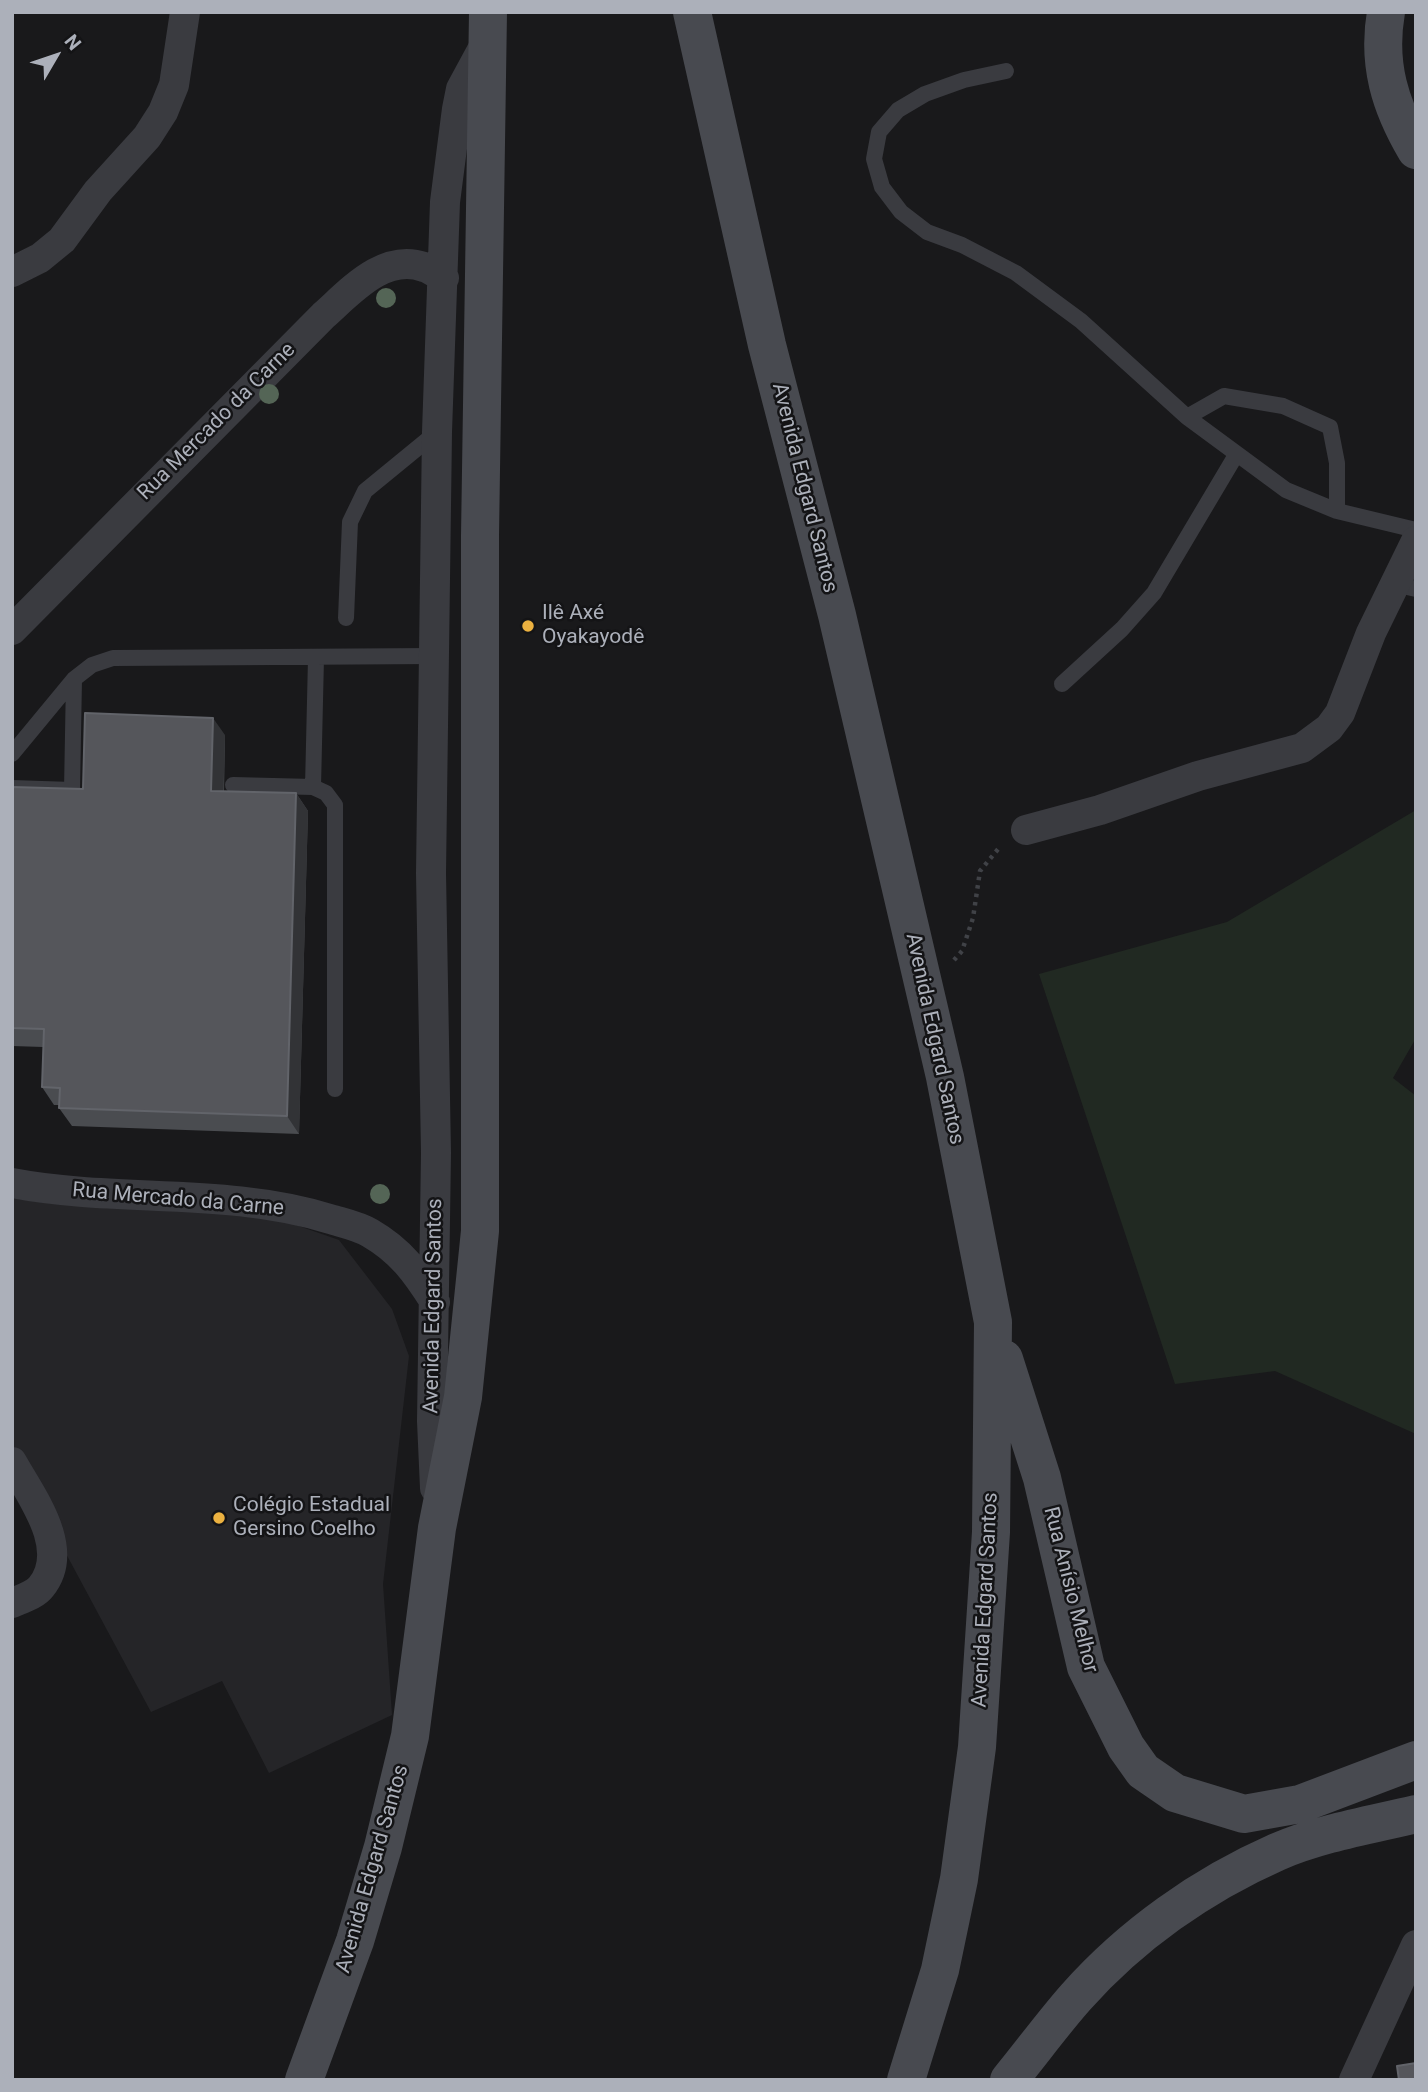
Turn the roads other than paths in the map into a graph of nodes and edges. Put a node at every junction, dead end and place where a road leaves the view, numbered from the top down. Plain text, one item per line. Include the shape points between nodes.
1 (186, 12) edge
2 (692, 12) edge
3 (1386, 12) edge
4 (488, 27) edge
5 (1006, 71) dead end
6 (1416, 150) edge
7 (12, 272) edge
8 (444, 278) junction
9 (1187, 416) junction
10 (437, 432) junction
11 (1236, 455) junction
12 (1337, 510) junction
13 (1416, 530) edge
14 (1416, 541) edge
15 (1405, 587) edge
16 (346, 618) dead end
17 (12, 630) edge
18 (433, 656) junction
19 (316, 658) junction
20 (74, 679) junction
21 (1062, 684) dead end
22 (12, 754) edge
23 (233, 785) dead end
24 (313, 787) junction
25 (12, 788) edge
26 (1026, 830) road end
27 (335, 1089) dead end
28 (12, 1183) edge
29 (435, 1302) junction
30 (993, 1322) junction
31 (12, 1462) edge
32 (437, 1528) junction
33 (12, 1602) edge
34 (1416, 1760) edge
35 (1416, 1814) edge
36 (1416, 1945) edge
37 (304, 2080) edge
38 (906, 2080) edge
39 (1009, 2080) edge
40 (1354, 2080) edge

1 - 7 street via 174,85 152,129 62,240
2 - 30 main road, Avenida Edgard Santos via 767,345 945,1077
3 - 6 main road via 1385,77 1398,119
4 - 8 street, Avenida Edgard Santos via 457,109 445,202
4 - 32 main road, Avenida Edgard Santos via 480,536 480,1231 463,1397
5 - 9 lane via 925,94 898,110 879,132 874,159 883,187 901,212 926,232 1016,273 1081,321
8 - 10 street, Avenida Edgard Santos
8 - 17 street, Rua Mercado da Carne via 425,267 406,264 384,268 360,282
9 - 11 lane
9 - 12 lane via 1224,396 1283,406 1330,427 1337,463
10 - 16 lane via 365,491 358,503 350,522
10 - 18 street, Avenida Edgard Santos
11 - 12 lane via 1286,490
11 - 21 lane via 1154,593
12 - 13 lane
14 - 15 street
15 - 26 street via 1371,633 1340,713 1329,728 1302,748
18 - 19 lane
18 - 29 street, Avenida Edgard Santos
19 - 20 lane via 113,658 92,665
19 - 24 lane
20 - 22 lane
20 - 25 lane via 72,790
23 - 24 lane
24 - 27 lane via 326,793 335,805
28 - 29 street, Rua Mercado da Carne via 99,1194 260,1204 315,1214 367,1231 394,1249 407,1260
29 - 32 street, Avenida Edgard Santos via 432,1421
30 - 34 main road, Rua Anísio Melhor via 1042,1478 1086,1667 1143,1771 1175,1793 1244,1814 1300,1804
30 - 38 main road, Avenida Edgard Santos via 992,1532 977,1747 940,1970
31 - 33 street via 37,1508 53,1552 41,1587
32 - 37 main road, Avenida Edgard Santos via 408,1746 355,1941
35 - 39 main road via 1280,1851 1192,1898 1151,1926 1076,1996
36 - 40 street

